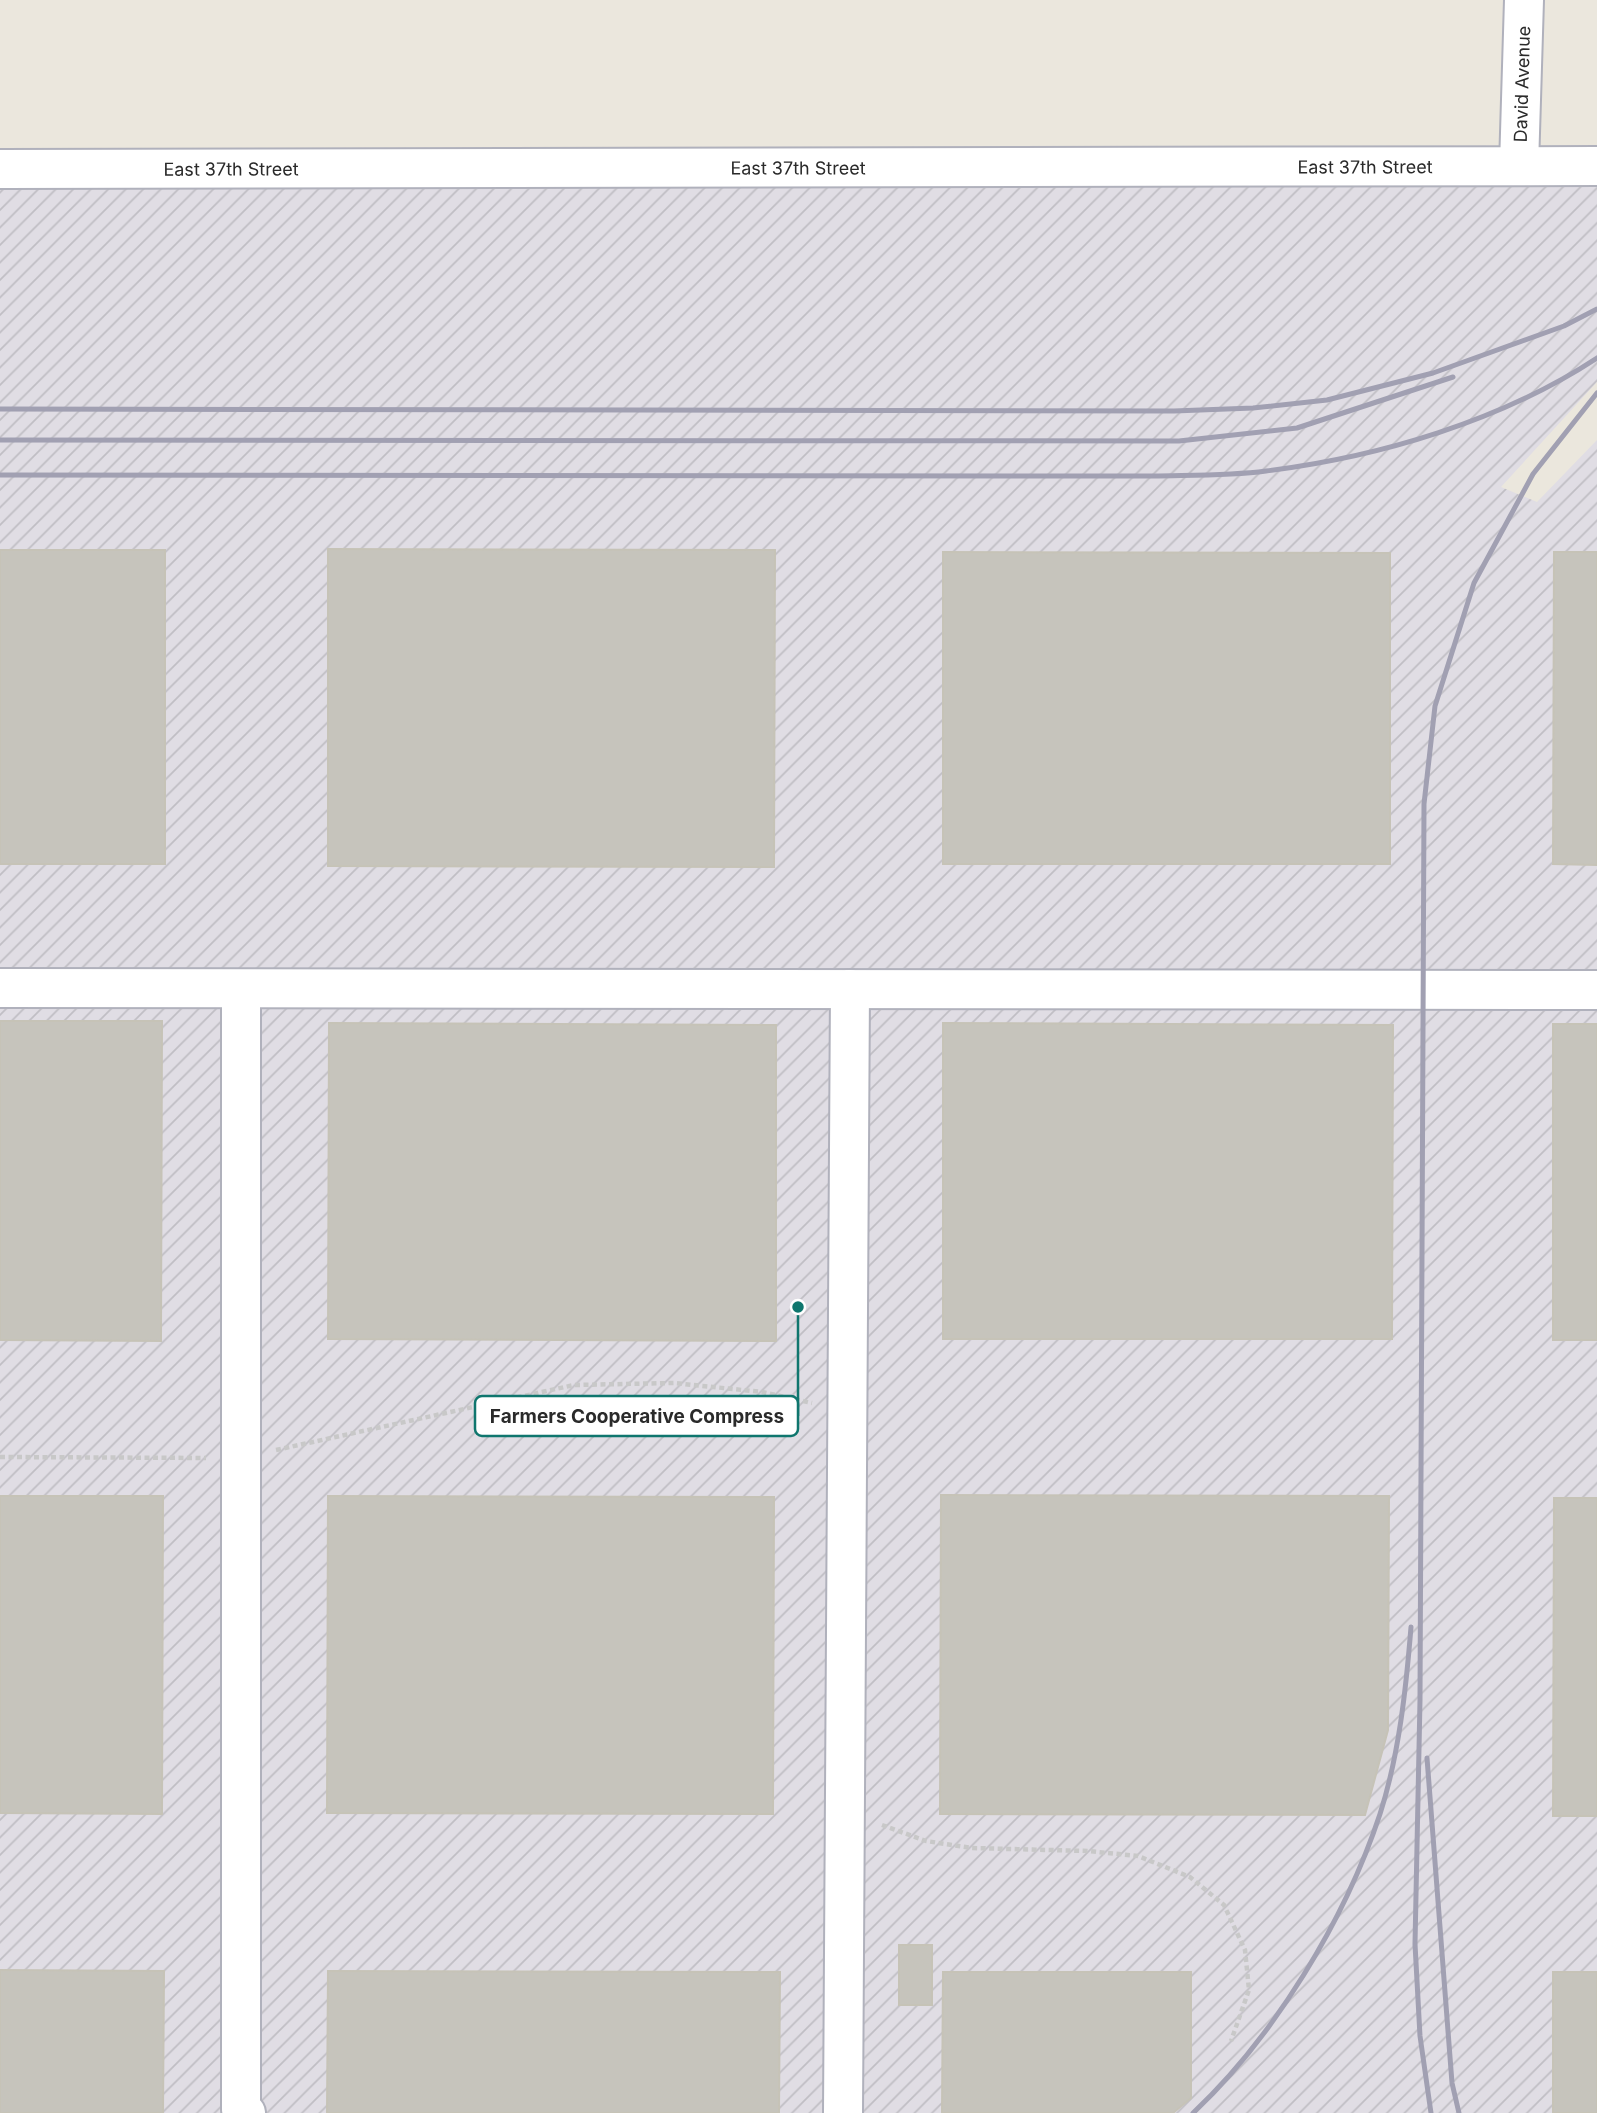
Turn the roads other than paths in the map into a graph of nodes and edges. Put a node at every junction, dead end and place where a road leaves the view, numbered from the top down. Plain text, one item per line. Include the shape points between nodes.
1 (1524, 0) edge
2 (1519, 166) junction
3 (1597, 166) edge
4 (0, 169) edge
5 (0, 988) edge
6 (241, 989) junction
7 (850, 989) junction
8 (1597, 990) edge
9 (246, 2113) edge
10 (842, 2113) edge

1 - 2 street, David Avenue
2 - 3 street, East 37th Street
2 - 4 street, East 37th Street
5 - 6 street
6 - 7 street
6 - 9 street via 241,2109
7 - 8 street
7 - 10 street

